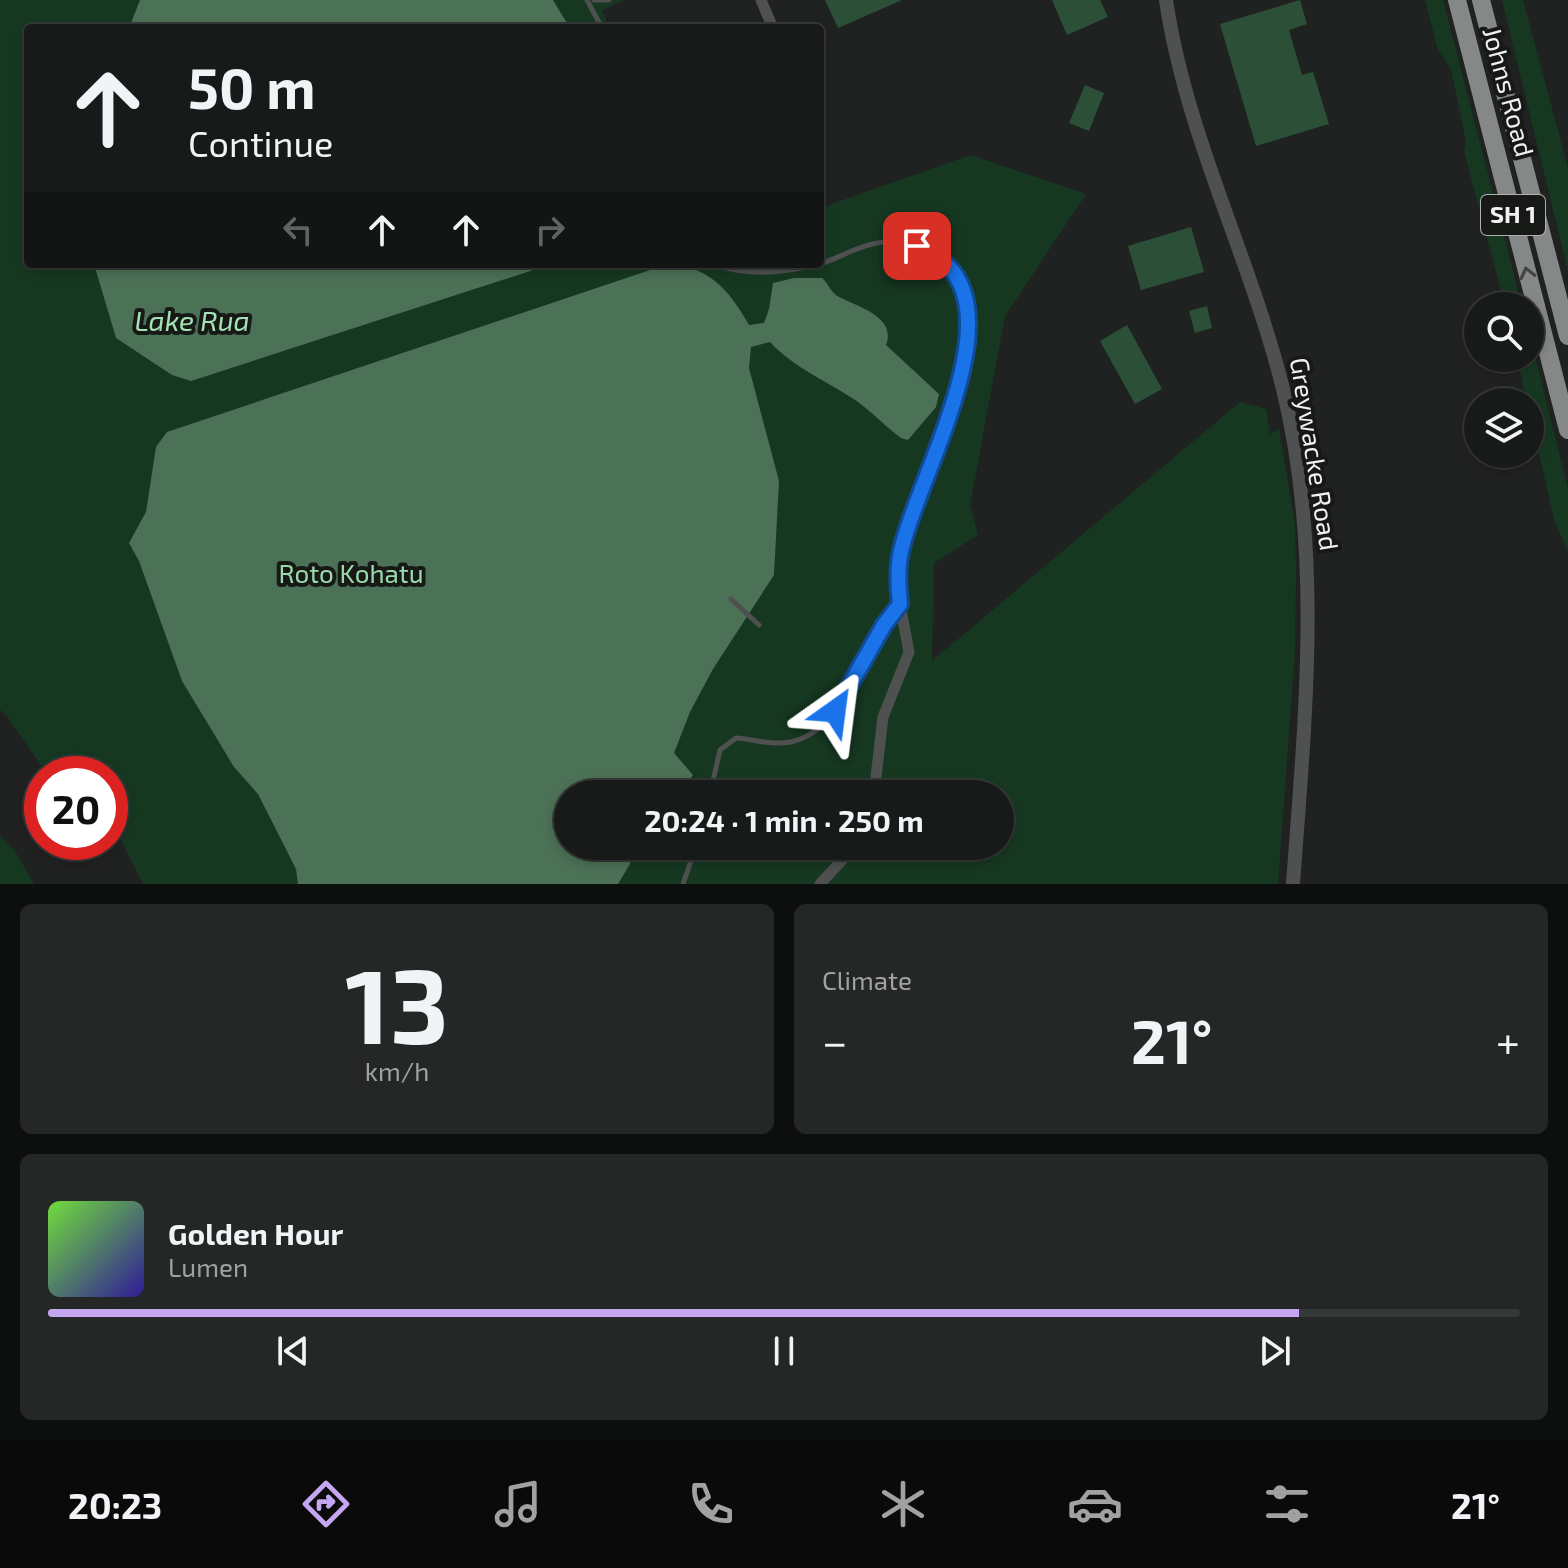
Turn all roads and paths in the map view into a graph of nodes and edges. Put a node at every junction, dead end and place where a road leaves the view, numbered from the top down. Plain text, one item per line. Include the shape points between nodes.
1 (587, 0) edge
2 (594, 0) edge
3 (609, 0) edge
4 (761, 0) edge
5 (1166, 0) edge
6 (1457, 0) edge
7 (1481, 0) edge
8 (1488, 0) edge
9 (600, 24) edge
10 (771, 24) edge
11 (1513, 124) junction
12 (824, 263) edge
13 (726, 268) edge
14 (792, 268) edge
15 (1568, 336) edge
16 (1568, 430) edge
17 (731, 599) dead end
18 (900, 604) junction
19 (888, 620) joint
20 (759, 625) dead end
21 (713, 780) edge
22 (876, 780) edge
23 (691, 860) edge
24 (842, 860) edge
25 (683, 884) edge
26 (820, 884) edge
27 (1293, 884) edge

1 - 9 lane
2 - 3 lane
4 - 10 street
5 - 27 street, Greywacke Road via 1201,149 1270,339 1299,473 1310,644
16 -> 6 highway, Johns Road / SH 1
7 - 11 highway, Johns Road / SH 1
8 - 11 highway, SH 1
11 - 15 highway, Johns Road / SH 1
12 - 18 lane via 884,242 917,246 949,267 967,305 960,384 901,552
13 - 14 lane via 757,273
17 - 20 lane
18 - 19 street
18 - 22 street via 909,652 883,717
19 - 21 lane via 835,711 817,730 781,744 736,738 720,750
23 - 25 lane
24 - 26 street

